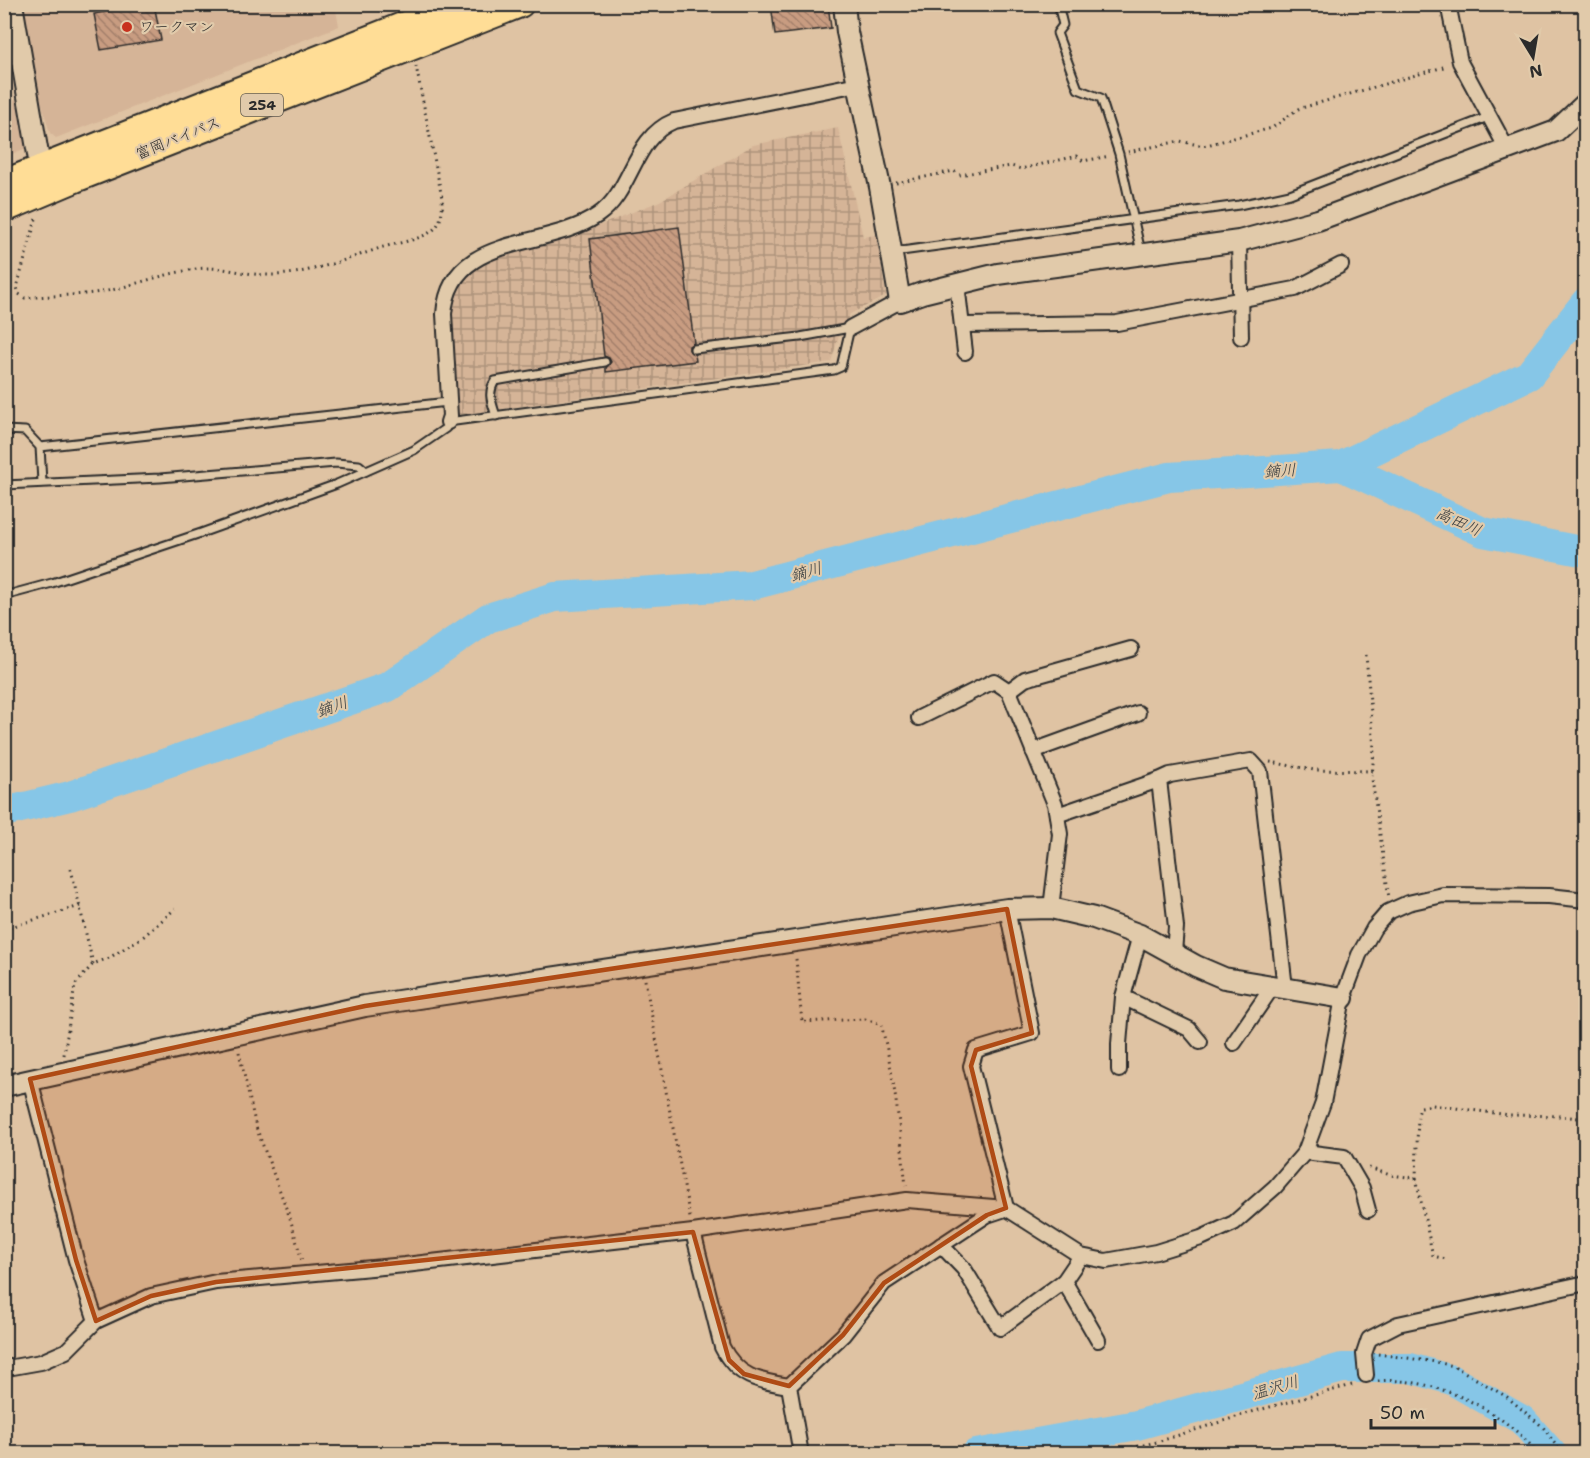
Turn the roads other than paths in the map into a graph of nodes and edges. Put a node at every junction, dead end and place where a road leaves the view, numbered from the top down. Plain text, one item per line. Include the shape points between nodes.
1 (12, 4) edge
2 (458, 4) edge
3 (520, 4) edge
4 (844, 4) edge
5 (1058, 4) edge
6 (1448, 4) edge
7 (858, 84) junction
8 (1586, 104) edge
9 (1488, 117) junction
10 (1507, 149) junction
11 (4, 183) edge
12 (40, 185) junction
13 (4, 209) edge
14 (1134, 219) junction
15 (1239, 241) junction
16 (891, 252) junction
17 (1141, 255) junction
18 (1341, 265) dead end
19 (957, 284) junction
20 (1239, 300) junction
21 (900, 301) junction
22 (963, 325) junction
23 (850, 328) junction
24 (1241, 337) dead end
25 (694, 349) dead end
26 (965, 352) dead end
27 (605, 362) dead end
28 (448, 402) junction
29 (496, 416) junction
30 (448, 422) junction
31 (4, 430) edge
32 (40, 447) junction
33 (366, 471) junction
34 (42, 482) junction
35 (4, 485) edge
36 (4, 596) edge
37 (1131, 649) dead end
38 (1009, 691) junction
39 (1138, 713) dead end
40 (919, 718) dead end
41 (1033, 750) junction
42 (1159, 780) junction
43 (1057, 815) junction
44 (1586, 900) edge
45 (1051, 908) junction
46 (1007, 909) junction
47 (1140, 935) junction
48 (1174, 953) junction
49 (1279, 987) junction
50 (1123, 997) junction
51 (1343, 998) junction
52 (1200, 1042) dead end
53 (1234, 1043) dead end
54 (1119, 1070) dead end
55 (30, 1079) junction
56 (4, 1086) edge
57 (1305, 1152) junction
58 (1006, 1208) junction
59 (1368, 1210) dead end
60 (693, 1232) junction
61 (941, 1245) junction
62 (1081, 1256) junction
63 (1064, 1281) junction
64 (1586, 1283) edge
65 (96, 1321) junction
66 (1098, 1340) dead end
67 (4, 1366) edge
68 (1366, 1378) road end
69 (789, 1386) junction
70 (801, 1454) edge

1 - 12 street
2 - 12 highway, 富岡バイパス / 254
3 - 12 highway, 富岡バイパス / 254
4 - 7 street
5 - 14 lane via 1063,25 1057,33 1078,89 1101,98
6 - 9 street via 1460,62
7 - 16 street
7 - 28 street via 674,121 650,137 618,194 598,215 563,231 473,260 453,280 445,298
8 - 10 street via 1556,131
9 - 10 street
9 - 14 lane via 1290,194
10 - 15 street via 1318,220
11 - 12 highway, 富岡バイパス / 254
12 - 13 highway, 富岡バイパス / 254
14 - 16 lane
14 - 17 lane
15 - 17 street
15 - 20 street
16 - 21 street
17 - 19 street via 998,274
18 - 20 street via 1295,289
19 - 21 street
19 - 22 street
20 - 22 street via 1117,323
20 - 24 street
21 - 23 street
22 - 26 street
23 - 25 lane
23 - 29 lane via 841,367 834,370
27 - 29 lane via 495,381 490,394
28 - 30 street
28 - 32 lane
29 - 30 lane
30 - 33 lane via 446,428 414,450
31 - 32 lane via 25,431
32 - 34 lane
33 - 34 lane via 359,465 336,463 160,478
33 - 36 lane via 201,533
34 - 35 lane
37 - 38 street via 1025,679
38 - 40 street via 994,681
38 - 41 street
39 - 41 street
41 - 43 street
42 - 43 street
42 - 48 street via 1176,927
42 - 49 street via 1251,761 1260,771
43 - 45 street via 1060,834
44 - 51 street via 1443,895 1408,903 1391,911 1374,928
45 - 46 street
45 - 47 street
46 - 55 street via 365,1006
46 - 58 street via 1032,1033 976,1050 971,1066
47 - 48 street
47 - 50 street
48 - 49 street via 1224,978
49 - 51 street
49 - 53 street
50 - 52 street via 1189,1029
50 - 54 street
51 - 57 street via 1323,1103
55 - 56 street
55 - 65 street via 76,1260
57 - 59 street via 1344,1157 1362,1188
57 - 62 street via 1275,1187 1234,1223 1156,1252 1106,1261
58 - 60 street via 907,1200
58 - 61 street via 987,1215
58 - 62 street
60 - 65 street via 216,1282 151,1296
60 - 69 street via 722,1347 729,1360 744,1374
61 - 63 street via 964,1269 1000,1328
61 - 69 street via 884,1283 843,1335
62 - 63 street
63 - 66 street
64 - 68 street via 1398,1323 1369,1339 1364,1354
65 - 67 street via 66,1351 41,1362
69 - 70 street

